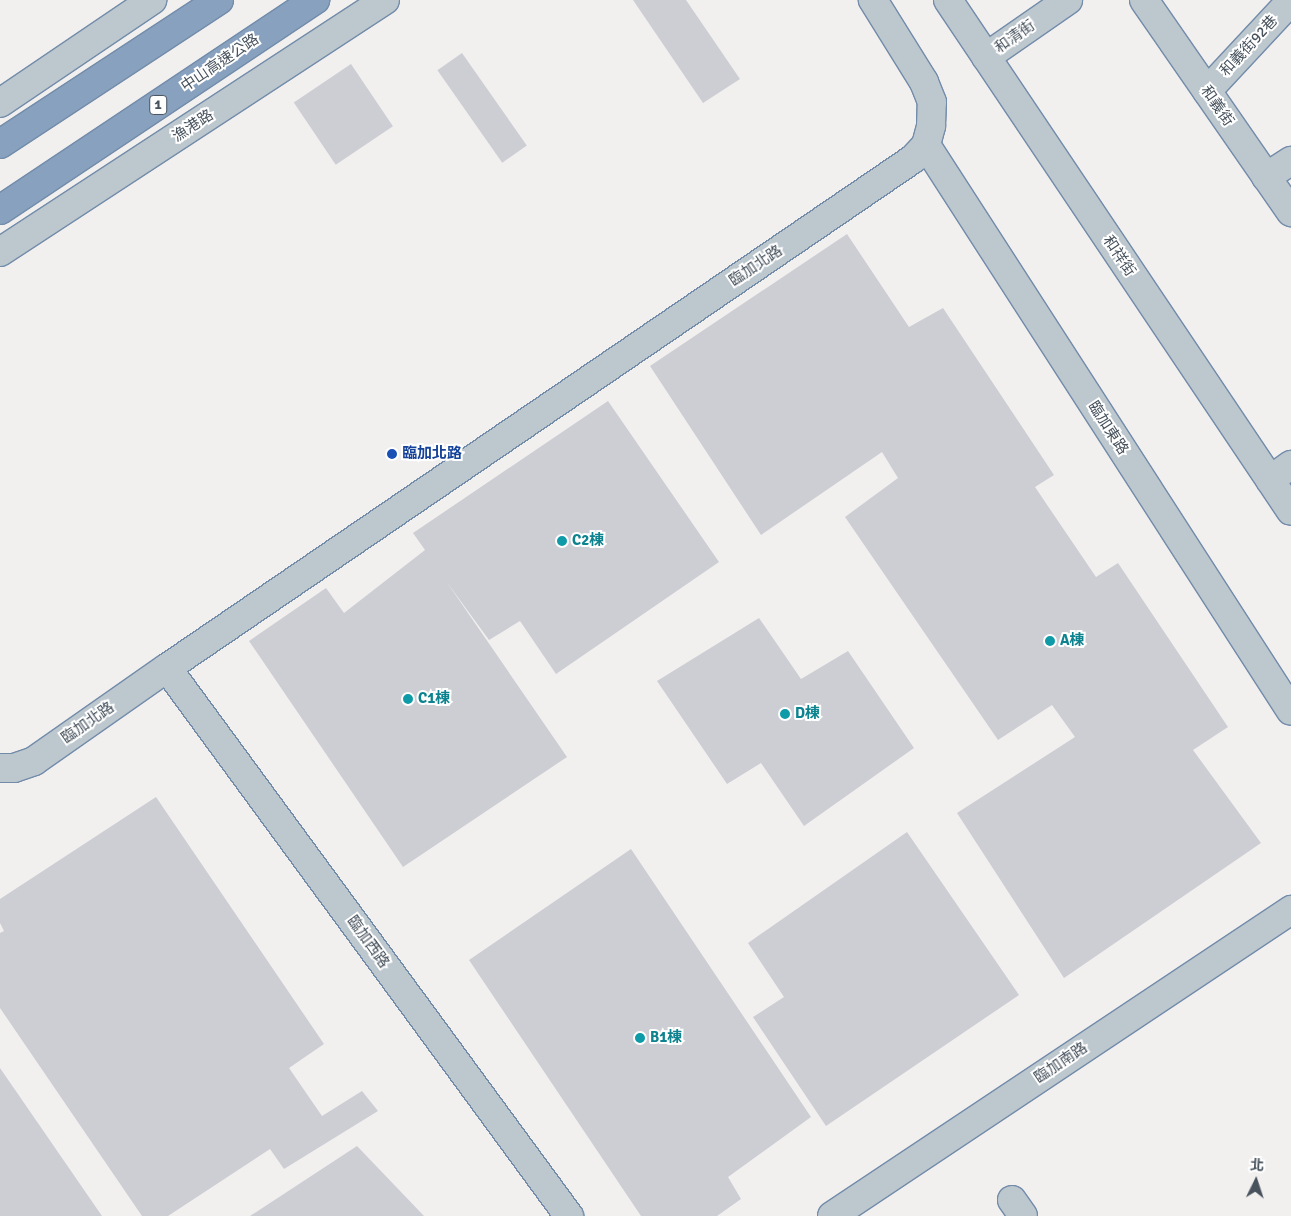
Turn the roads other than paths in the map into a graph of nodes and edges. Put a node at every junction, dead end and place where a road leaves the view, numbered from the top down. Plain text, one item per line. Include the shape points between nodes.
1 (152, 0) edge
2 (219, 0) edge
3 (315, 0) edge
4 (386, 0) edge
5 (873, 0) edge
6 (948, 0) edge
7 (1068, 0) edge
8 (1144, 0) edge
9 (1291, 2) edge
10 (986, 56) junction
11 (1207, 91) junction
12 (0, 103) edge
13 (0, 144) edge
14 (926, 145) junction
15 (1291, 161) edge
16 (1266, 177) junction
17 (0, 210) edge
18 (1291, 212) edge
19 (0, 252) edge
20 (1281, 473) edge
21 (1291, 511) edge
22 (167, 668) junction
23 (1291, 711) edge
24 (0, 768) edge
25 (1291, 910) edge
26 (569, 1216) edge
27 (832, 1216) edge

1 - 12 street
2 - 13 highway
3 - 17 highway, 中山高速公路 / 1
4 - 19 street, 漁港路
5 - 14 street via 924,82 932,102 932,126
6 - 10 street, 和祥街
7 - 10 street, 和清街
8 - 11 street, 和義街
9 - 11 street, 和義街92巷
10 - 20 street, 和祥街
11 - 16 street, 和義街
14 - 22 street, 臨加北路 via 913,159
14 - 23 street, 臨加東路
15 - 16 street
16 - 18 street, 和義街
20 - 21 street, 和祥街
22 - 24 street, 臨加北路 via 34,761 14,768
22 - 26 street, 臨加西路
25 - 27 street, 臨加南路

